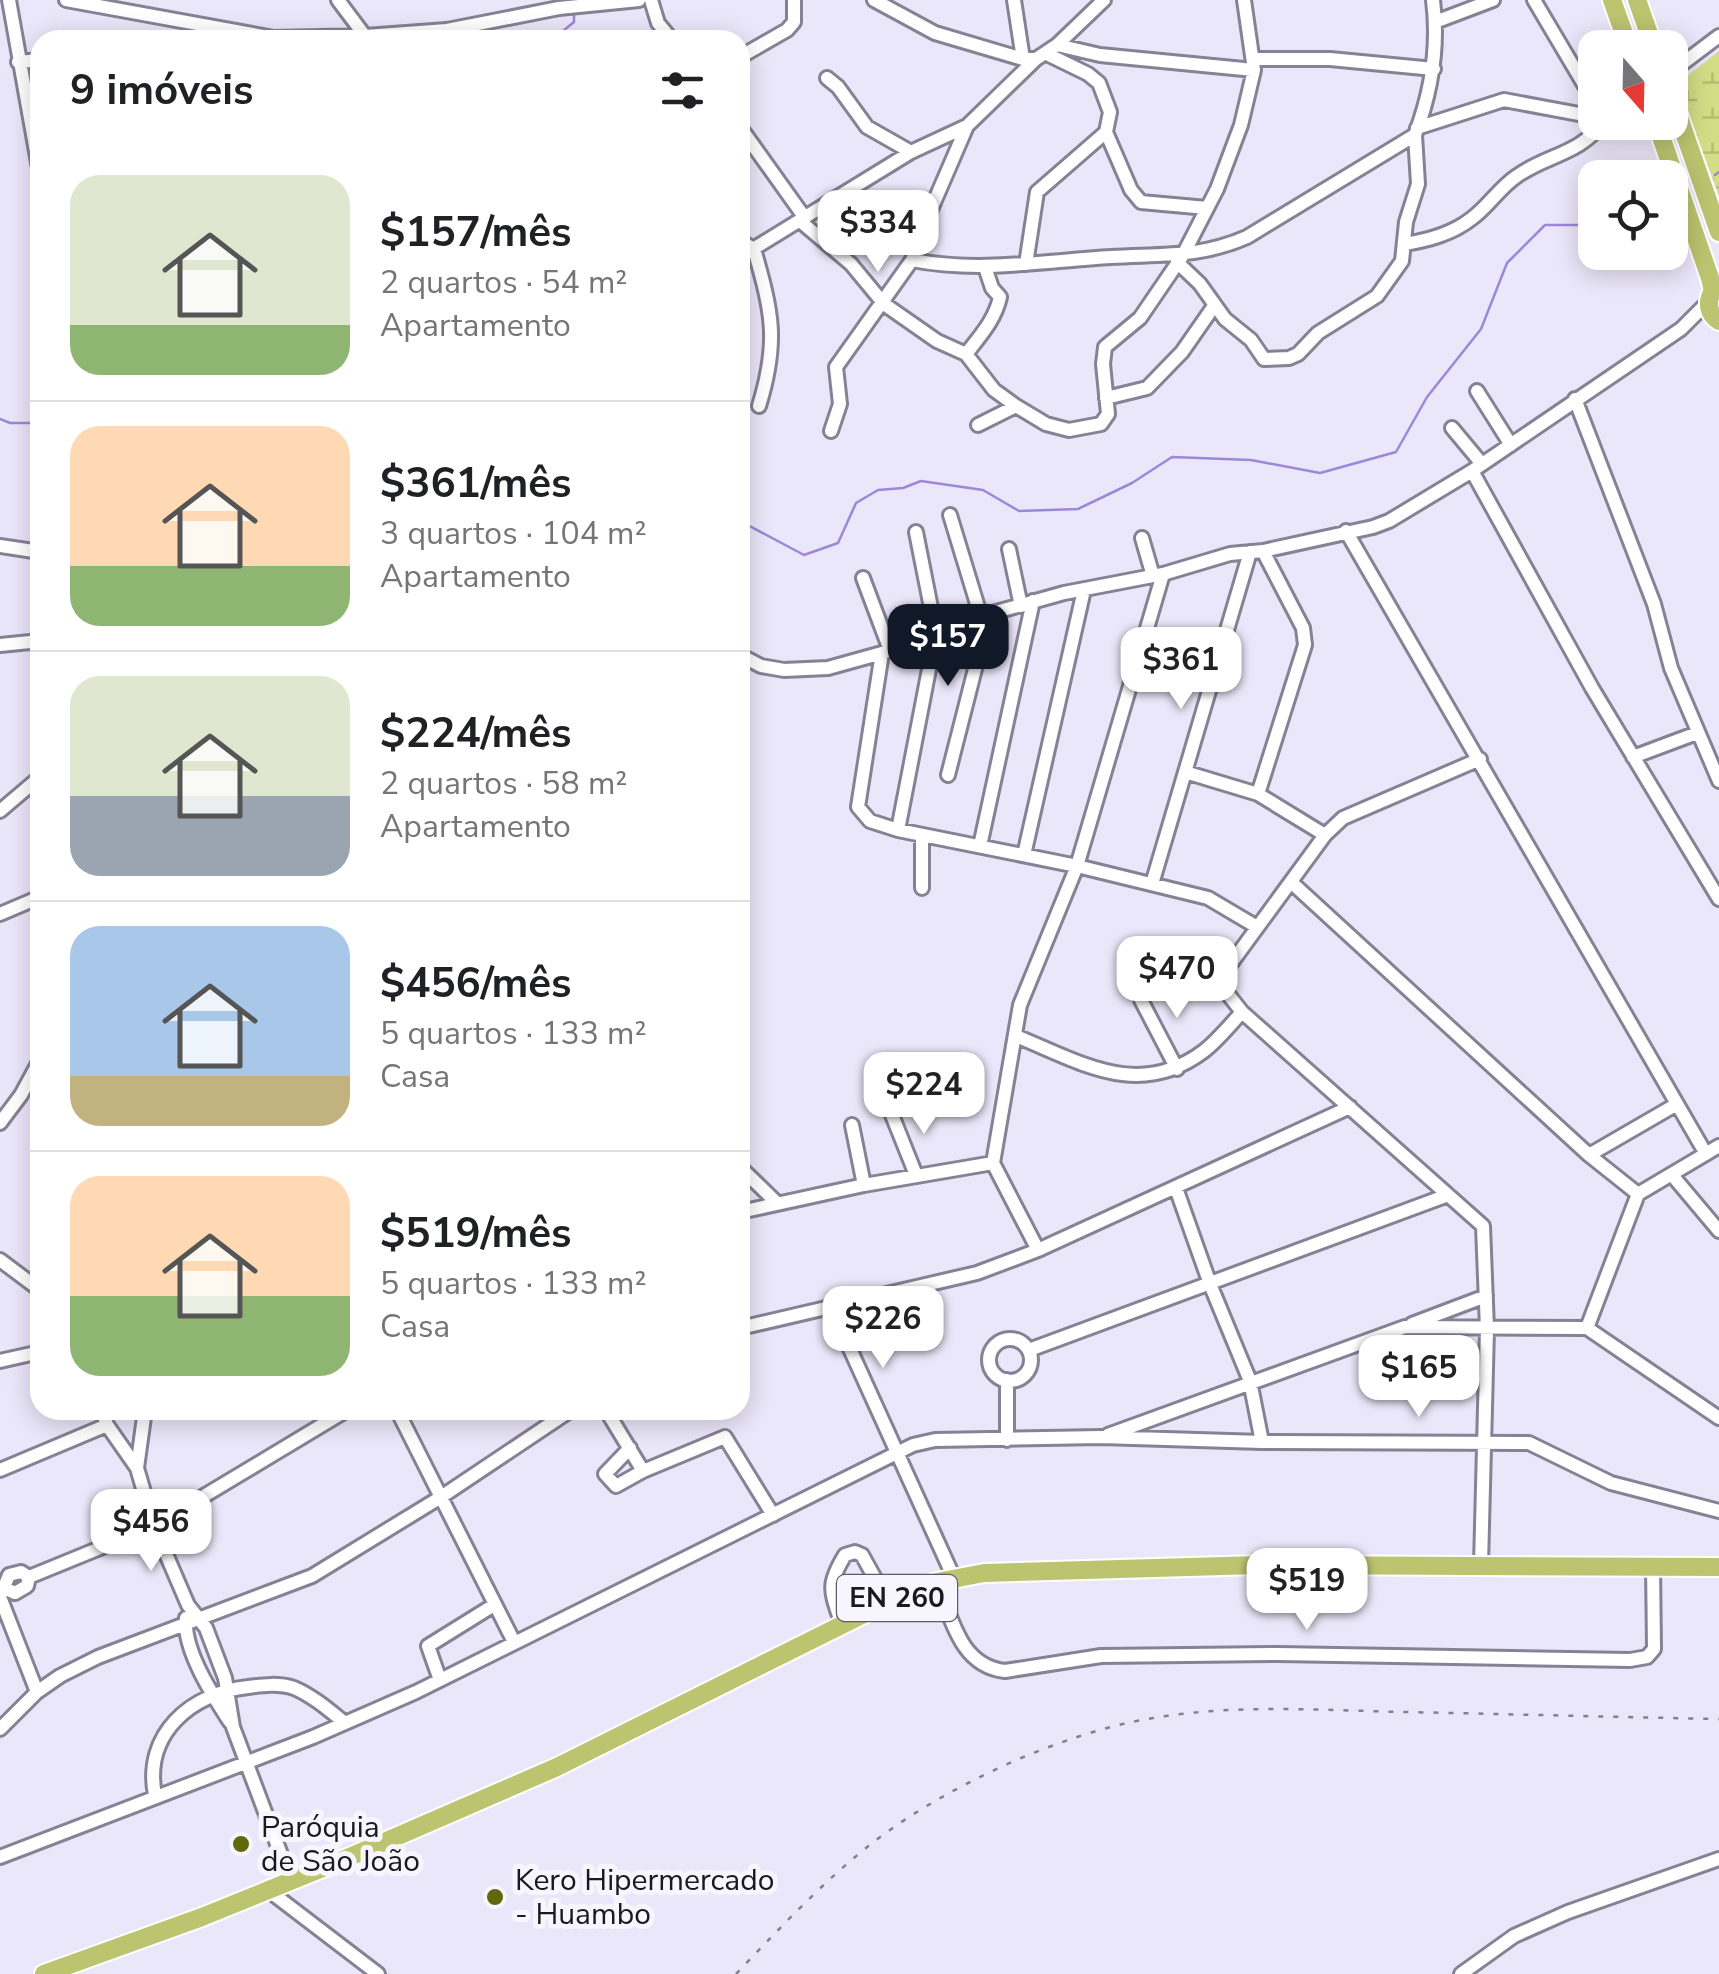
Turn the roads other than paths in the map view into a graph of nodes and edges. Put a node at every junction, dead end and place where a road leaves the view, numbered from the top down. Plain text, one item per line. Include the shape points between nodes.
1 (9, 0) edge
2 (66, 0) edge
3 (639, 0) edge
4 (651, 0) edge
5 (794, 0) edge
6 (874, 0) edge
7 (1014, 0) edge
8 (1104, 0) edge
9 (1244, 0) edge
10 (1432, 0) edge
11 (1494, 0) edge
12 (1534, 0) edge
13 (1612, 0) edge
14 (1638, 0) edge
15 (341, 1) edge
16 (600, 2) edge
17 (537, 6) edge
18 (1435, 22) junction
19 (214, 30) edge
20 (361, 30) edge
21 (447, 30) edge
22 (664, 30) edge
23 (1623, 30) edge
24 (1648, 30) edge
25 (1719, 36) edge
26 (750, 51) edge
27 (1041, 54) junction
28 (1688, 59) edge
29 (30, 61) edge
30 (18, 62) junction
31 (1255, 65) junction
32 (1434, 69) junction
33 (1578, 75) edge
34 (826, 78) dead end
35 (1578, 114) edge
36 (30, 123) edge
37 (968, 126) junction
38 (1106, 132) junction
39 (1416, 132) junction
40 (1585, 140) edge
41 (1662, 140) edge
42 (1687, 140) edge
43 (750, 142) edge
44 (911, 152) junction
45 (1208, 208) junction
46 (802, 219) junction
47 (1719, 232) edge
48 (1405, 244) junction
49 (750, 246) edge
50 (754, 249) junction
51 (750, 251) edge
52 (1180, 258) junction
53 (912, 260) junction
54 (1026, 264) junction
55 (985, 268) junction
56 (884, 304) junction
57 (1715, 304) edge
58 (1214, 306) junction
59 (966, 354) junction
60 (1477, 391) dead end
61 (1106, 398) junction
62 (1575, 399) junction
63 (758, 406) dead end
64 (1016, 406) junction
65 (978, 425) dead end
66 (1452, 428) dead end
67 (832, 430) dead end
68 (1511, 445) junction
69 (1477, 468) junction
70 (950, 515) dead end
71 (916, 532) dead end
72 (1346, 532) junction
73 (1142, 538) dead end
74 (5, 547) edge
75 (1008, 549) dead end
76 (30, 551) edge
77 (1256, 551) junction
78 (0, 559) edge
79 (1158, 574) junction
80 (863, 578) dead end
81 (1084, 590) junction
82 (1027, 604) junction
83 (985, 616) junction
84 (936, 632) junction
85 (30, 642) edge
86 (0, 646) edge
87 (886, 651) junction
88 (750, 660) edge
89 (1697, 733) junction
90 (1633, 758) junction
91 (1480, 760) junction
92 (1185, 772) junction
93 (948, 775) dead end
94 (1719, 781) edge
95 (30, 786) edge
96 (1258, 794) junction
97 (0, 811) edge
98 (898, 830) junction
99 (922, 835) junction
100 (1326, 835) junction
101 (980, 846) junction
102 (1024, 855) junction
103 (1076, 866) junction
104 (1291, 882) junction
105 (1152, 884) junction
106 (922, 888) dead end
107 (1719, 899) edge
108 (30, 901) edge
109 (0, 914) edge
110 (1257, 926) junction
111 (1140, 1000) dead end
112 (1242, 1012) junction
113 (1016, 1036) junction
114 (1177, 1068) junction
115 (30, 1078) edge
116 (1677, 1104) junction
117 (1350, 1107) junction
118 (892, 1115) dead end
119 (0, 1122) edge
120 (852, 1124) dead end
121 (1719, 1146) edge
122 (1706, 1154) junction
123 (1589, 1155) junction
124 (993, 1163) junction
125 (1672, 1174) junction
126 (916, 1175) junction
127 (750, 1177) edge
128 (864, 1185) junction
129 (1176, 1188) junction
130 (1638, 1194) junction
131 (1448, 1195) junction
132 (777, 1203) junction
133 (750, 1210) edge
134 (1719, 1231) edge
135 (1038, 1250) junction
136 (0, 1260) edge
137 (30, 1282) edge
138 (1210, 1284) junction
139 (1486, 1296) junction
140 (831, 1307) junction
141 (750, 1326) edge
142 (1405, 1327) junction
143 (1587, 1328) junction
144 (1487, 1329) junction
145 (1029, 1350) junction
146 (30, 1354) edge
147 (0, 1361) edge
148 (1008, 1380) junction
149 (1250, 1381) junction
150 (1719, 1418) edge
151 (105, 1420) edge
152 (144, 1420) edge
153 (331, 1420) edge
154 (403, 1420) edge
155 (556, 1420) edge
156 (612, 1420) edge
157 (107, 1425) junction
158 (1101, 1438) junction
159 (1007, 1440) junction
160 (1484, 1441) junction
161 (1262, 1442) junction
162 (630, 1448) junction
163 (897, 1452) junction
164 (137, 1468) junction
165 (0, 1470) edge
166 (642, 1471) junction
167 (441, 1497) junction
168 (1719, 1511) edge
169 (773, 1515) junction
170 (154, 1526) junction
171 (1481, 1565) junction
172 (1653, 1565) junction
173 (1719, 1566) edge
174 (946, 1580) junction
175 (888, 1602) junction
176 (188, 1605) junction
177 (494, 1605) junction
178 (202, 1620) junction
179 (842, 1625) junction
180 (185, 1626) junction
181 (6, 1631) edge
182 (514, 1642) junction
183 (440, 1680) junction
184 (227, 1689) junction
185 (37, 1692) junction
186 (213, 1695) junction
187 (346, 1724) junction
188 (1, 1725) edge
189 (233, 1727) junction
190 (246, 1763) junction
191 (155, 1795) junction
192 (0, 1857) edge
193 (1719, 1859) edge
194 (291, 1880) junction
195 (268, 1890) junction
196 (144, 1937) junction
197 (44, 1974) edge
198 (72, 1974) edge
199 (378, 1974) edge
200 (1461, 1974) edge

1 - 30 street
2 - 19 street
3 - 16 street
4 - 22 street
5 - 26 street via 794,22
6 - 27 street via 935,33
7 - 27 street
8 - 27 street
9 - 31 street
10 - 18 street
11 - 18 street
12 - 33 street
13 - 23 main road
14 - 24 main road
15 - 20 street
16 - 17 street
17 - 21 street
18 - 32 street
25 - 28 street
27 - 31 street
27 - 37 street
27 - 38 street via 1099,83 1110,112
29 - 30 street
30 - 36 street
31 - 32 street via 1330,59
31 - 45 street via 1241,125
32 - 39 street
34 - 44 street via 867,127
35 - 39 street via 1504,100
37 - 44 street
37 - 53 street
38 - 45 street via 1140,202
38 - 54 street via 1037,192
39 - 48 street via 1418,184
39 - 52 street via 1246,237
40 - 48 street via 1514,177 1470,220
41 - 57 main road
42 - 47 main road
43 - 46 street
44 - 46 street
45 - 52 street
46 - 50 street
46 - 56 street
48 - 58 street via 1402,261 1377,296 1289,358 1264,359
49 - 50 street
50 - 51 street
50 - 63 street via 772,328
52 - 54 street
52 - 58 street
52 - 61 street via 1140,318 1105,347
53 - 55 street
53 - 56 street
54 - 55 street
55 - 59 street via 999,303
56 - 59 street
56 - 67 street via 836,367 840,404
57 - 62 street
58 - 61 street via 1147,388
59 - 64 street
60 - 68 street
61 - 64 street via 1106,419 1080,430 1046,424
62 - 68 street
62 - 89 street
64 - 65 street
66 - 69 street
68 - 69 street
69 - 72 street via 1389,522
69 - 90 street
70 - 83 street
71 - 84 street
72 - 77 street
72 - 91 street
73 - 79 street
74 - 76 street
74 - 78 street
75 - 82 street
77 - 79 street
77 - 92 street
77 - 96 street via 1303,628 1305,645
79 - 81 street
79 - 103 street
80 - 87 street
81 - 82 street
81 - 102 street
82 - 83 street
82 - 101 street
83 - 84 street
83 - 93 street
84 - 87 street
84 - 98 street
85 - 86 street
87 - 88 street via 805,670
87 - 98 street via 858,807 870,821
89 - 90 street
89 - 94 street
90 - 107 street
91 - 100 street via 1371,804
91 - 116 street
92 - 96 street
92 - 105 street
95 - 97 street
96 - 100 street
98 - 99 street
99 - 101 street
99 - 106 street
100 - 104 street
101 - 102 street
102 - 103 street
103 - 105 street
103 - 113 street via 1026,990
104 - 110 street
104 - 123 street
105 - 110 street via 1208,898
108 - 109 street
110 - 112 street via 1220,976 1223,992
111 - 114 street
112 - 114 street via 1206,1050
112 - 117 street
113 - 114 street via 1108,1073 1136,1077
113 - 124 street
115 - 119 street
116 - 122 street
116 - 123 street
117 - 129 street
117 - 131 street
118 - 126 street
120 - 128 street
121 - 122 street
122 - 125 street
123 - 130 street
124 - 126 street
124 - 135 street
125 - 130 street
125 - 134 street
126 - 128 street
127 - 132 street
128 - 132 street
129 - 135 street
129 - 138 street
130 - 143 street
131 - 138 street
131 - 139 street via 1483,1226
132 - 133 street
135 - 140 street via 977,1272
136 - 137 street
138 - 145 street
138 - 149 street
139 - 142 street
139 - 144 street
140 - 141 street
140 - 163 street
142 - 144 street
142 - 149 street
143 - 144 street
143 - 150 street
144 - 160 street
145 - 148 street via 1030,1367
145 - 148 street via 1012,1339 991,1352 992,1369
146 - 147 street
148 - 159 street
149 - 158 street
149 - 161 street
151 - 157 street
152 - 164 street
153 - 170 street
154 - 167 street
155 - 167 street
156 - 162 street
157 - 164 street
157 - 165 street
158 - 159 street
158 - 161 street
159 - 163 street via 935,1440
160 - 161 street
160 - 168 street via 1536,1445 1611,1483
160 - 171 street
162 - 166 street
162 - 166 street via 605,1474 616,1486
163 - 169 street
163 - 174 street
164 - 170 street
166 - 169 street via 724,1437
167 - 177 street
167 - 178 street via 312,1576
169 - 182 street
170 - 176 street
170 - 181 street via 29,1577 9,1575 0,1597
171 - 172 main road, EN 260
171 - 174 main road, EN 260 via 1258,1565
172 - 173 main road, EN 260
172 - 174 street via 1654,1649 1630,1660 1101,1656 1006,1671 966,1652
174 - 175 main road, EN 260
175 - 179 main road, EN 260
175 - 179 street via 862,1556 845,1555 830,1588
176 - 178 street
176 - 180 street
177 - 182 street
177 - 183 street via 428,1646
178 - 180 street
178 - 184 street
179 - 194 main road, EN 260 via 557,1767
180 - 185 street via 98,1658
180 - 186 street
181 - 185 street
182 - 183 street
183 - 187 street
184 - 186 street
184 - 187 street via 293,1688
184 - 189 street
185 - 188 street
186 - 189 street
186 - 191 street via 166,1732 154,1755
187 - 190 street
189 - 190 street
190 - 191 street
190 - 194 street
191 - 192 street
193 - 200 street via 1514,1936
194 - 195 main road, EN 260
195 - 196 main road, EN 260
195 - 199 street
196 - 197 main road, EN 260
196 - 198 main road, EN 260

